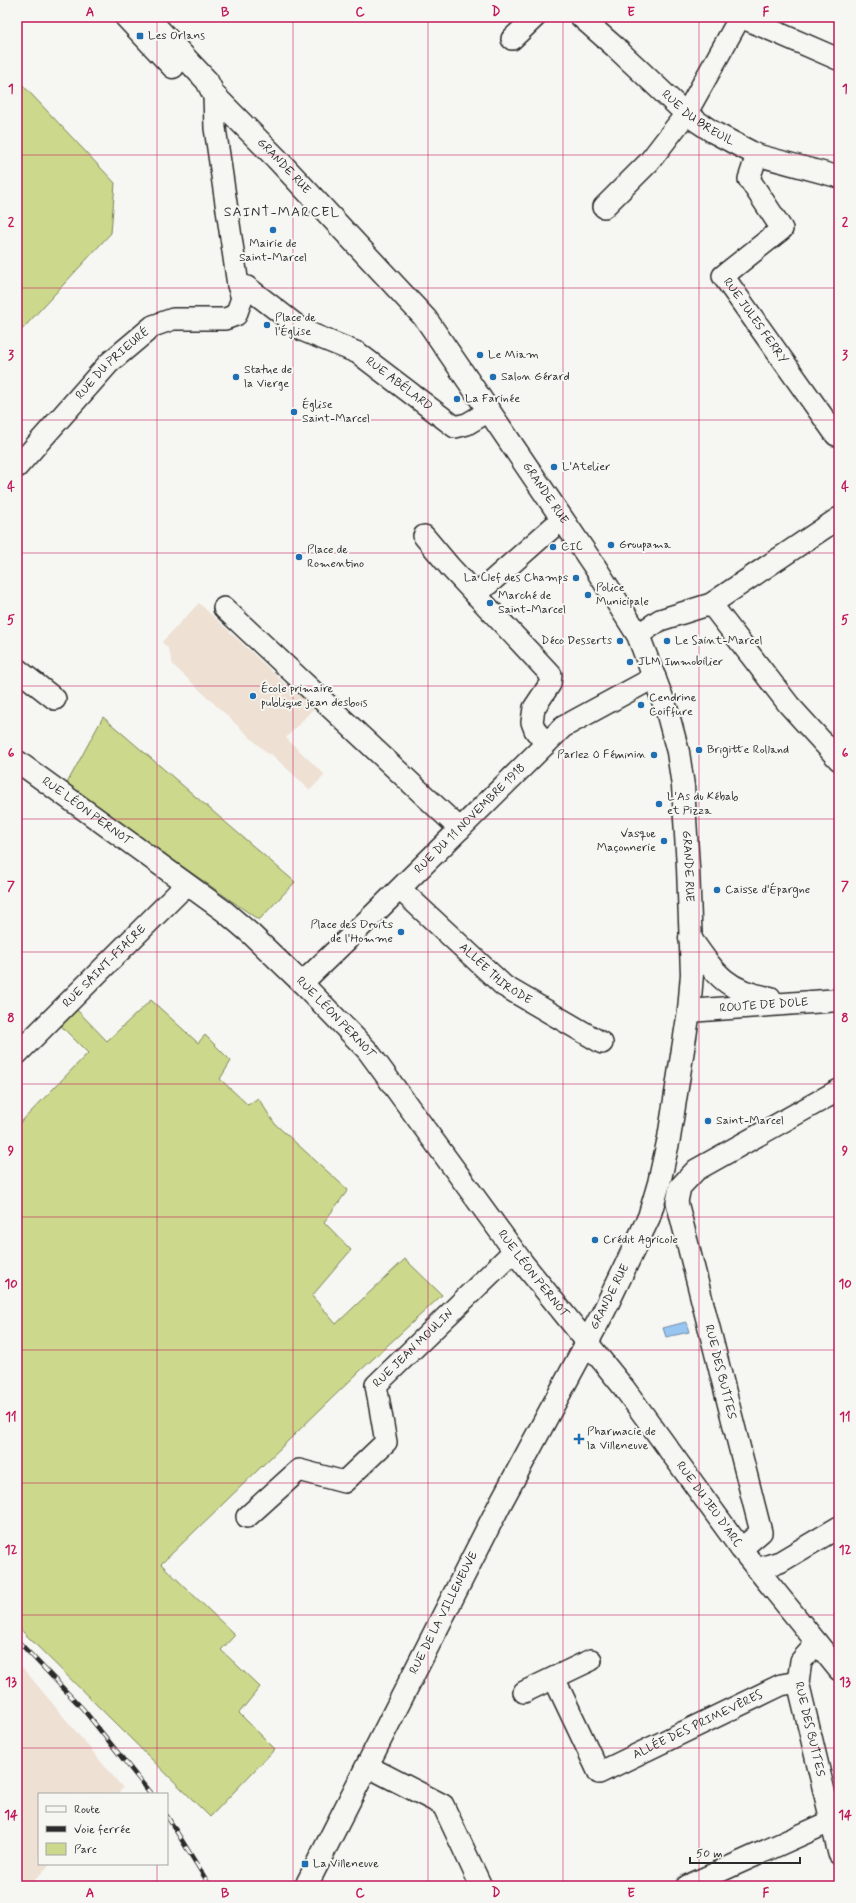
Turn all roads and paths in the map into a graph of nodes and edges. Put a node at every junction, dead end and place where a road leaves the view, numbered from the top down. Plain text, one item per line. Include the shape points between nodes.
1 (126, 17) edge
2 (147, 17) edge
3 (535, 17) edge
4 (581, 17) edge
5 (740, 17) edge
6 (512, 39) dead end
7 (838, 59) edge
8 (214, 95) junction
9 (686, 114) junction
10 (757, 155) junction
11 (839, 177) edge
12 (604, 207) dead end
13 (238, 284) junction
14 (489, 411) junction
15 (839, 433) edge
16 (17, 467) edge
17 (839, 518) edge
18 (562, 519) junction
19 (424, 536) dead end
20 (476, 595) junction
21 (711, 604) junction
22 (224, 608) dead end
23 (638, 635) junction
24 (17, 669) edge
25 (655, 677) junction
26 (55, 699) dead end
27 (546, 744) junction
28 (839, 760) edge
29 (17, 761) edge
30 (460, 829) junction
31 (186, 885) junction
32 (400, 889) junction
33 (690, 938) junction
34 (302, 982) junction
35 (839, 1000) edge
36 (797, 1002) junction
37 (689, 1011) junction
38 (602, 1043) dead end
39 (19, 1048) edge
40 (839, 1090) edge
41 (514, 1251) junction
42 (586, 1342) junction
43 (247, 1517) dead end
44 (839, 1527) edge
45 (741, 1549) junction
46 (757, 1569) junction
47 (817, 1643) junction
48 (591, 1660) dead end
49 (838, 1666) edge
50 (554, 1678) junction
51 (798, 1682) junction
52 (524, 1692) dead end
53 (367, 1766) junction
54 (832, 1821) junction
55 (839, 1854) edge
56 (306, 1886) edge
57 (481, 1886) edge
58 (687, 1886) edge

1 - 8 main road, GRANDE RUE via 197,91
2 - 8 main road, GRANDE RUE via 207,81
3 - 6 street
4 - 9 street, RUE DU BREUIL
5 - 7 street
5 - 9 street
8 - 13 street via 215,128
8 - 14 main road, GRANDE RUE via 426,319
9 - 10 street, RUE DU BREUIL via 713,132
9 - 12 street via 649,162
10 - 11 street, RUE DU BREUIL
10 - 15 street, RUE JULES FERRY via 749,180 782,229 724,276 836,435
13 - 14 street, RUE ABÉLARD via 247,287 304,331 358,353 455,428 468,424
13 - 16 street, RUE DU PRIEURÉ via 242,298 236,315 225,319 173,319 153,326 109,363
14 - 18 main road, GRANDE RUE
17 - 21 street
18 - 20 street
18 - 23 main road, GRANDE RUE
19 - 20 street
20 - 27 street via 551,675 550,684 534,708 532,722
21 - 23 street via 660,620
21 - 28 street via 789,705
22 - 30 street
23 - 25 main road, GRANDE RUE
24 - 26 street
25 - 27 street, RUE DU 11 NOVEMBRE 1918 via 563,727
25 - 33 main road, GRANDE RUE via 667,710 683,786
27 - 30 street, RUE DU 11 NOVEMBRE 1918
29 - 31 street, RUE LÉON PERNOT
30 - 32 street, RUE DU 11 NOVEMBRE 1918
31 - 34 street, RUE LÉON PERNOT via 224,911
31 - 39 street, RUE SAINT-FIACRE
32 - 34 street, RUE DU 11 NOVEMBRE 1918
32 - 38 street, ALLÉE THIRODE via 504,986
33 - 36 main road via 716,974 728,984 758,997
33 - 37 main road, GRANDE RUE via 692,974
34 - 41 street, RUE LÉON PERNOT via 368,1051
35 - 36 main road, ROUTE DE DOLE
36 - 37 main road, ROUTE DE DOLE
37 - 42 main road, GRANDE RUE via 669,1138 649,1217
40 - 45 street, RUE DES BUTTES via 696,1170 680,1187 678,1202 760,1532
41 - 42 street, RUE LÉON PERNOT
41 - 43 street, RUE JEAN MOULIN via 376,1385 386,1442 344,1482 299,1470
42 - 45 street, RUE DU JEU D'ARC via 624,1388
42 - 53 main road, RUE DE LA VILLENEUVE via 500,1504
44 - 46 street via 780,1562
45 - 46 street, RUE DU JEU D'ARC
46 - 47 street, RUE DU JEU D'ARC
47 - 49 street, RUE DU JEU D'ARC
47 - 51 street, RUE DES BUTTES via 801,1661
48 - 50 street
50 - 51 street, ALLÉE DES PRIMEVÈRES via 599,1773 781,1685
50 - 52 street
51 - 54 street, RUE DES BUTTES
53 - 56 main road, RUE DE LA VILLENEUVE
53 - 57 street via 443,1805
54 - 55 street, RUE DES BUTTES
54 - 58 street

